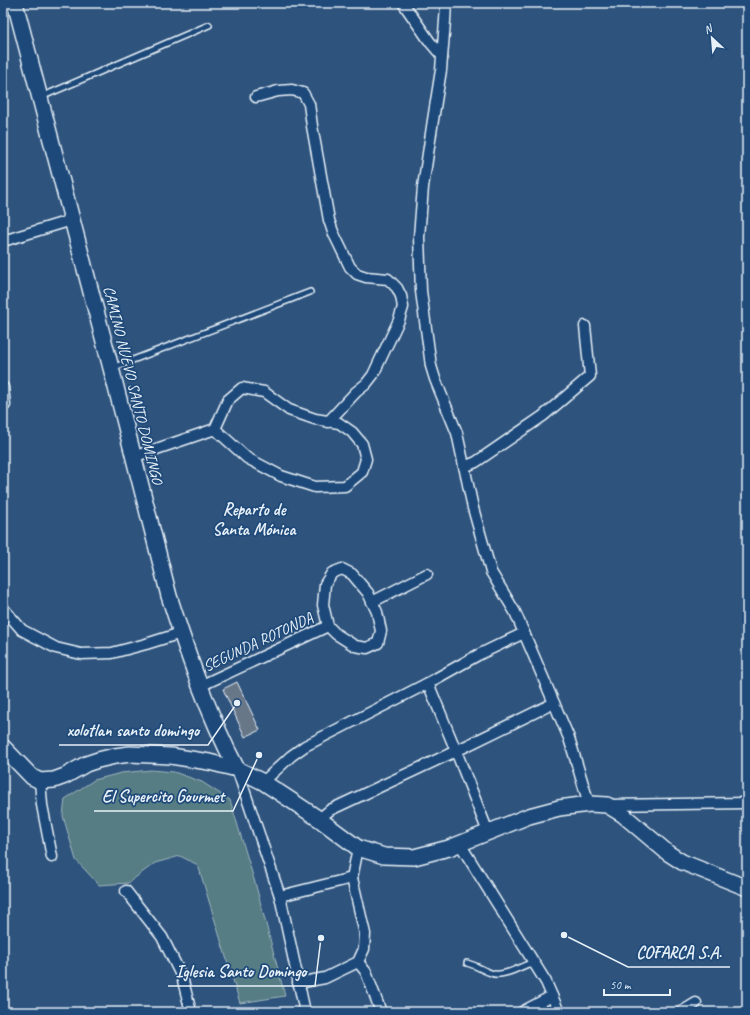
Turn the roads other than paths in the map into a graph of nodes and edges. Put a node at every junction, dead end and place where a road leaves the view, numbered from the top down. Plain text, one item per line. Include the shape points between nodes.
1 (15, 3) edge
2 (404, 3) edge
3 (446, 3) edge
4 (209, 25) dead end
5 (442, 56) junction
6 (40, 97) junction
7 (256, 97) dead end
8 (72, 220) junction
9 (3, 241) edge
10 (310, 292) dead end
11 (585, 326) dead end
12 (111, 368) junction
13 (3, 387) edge
14 (5, 405) dead end
15 (328, 422) junction
16 (215, 429) junction
17 (133, 457) junction
18 (464, 467) junction
19 (427, 574) dead end
20 (372, 602) junction
21 (3, 608) edge
22 (328, 626) junction
23 (181, 633) junction
24 (524, 633) junction
25 (428, 683) junction
26 (200, 686) junction
27 (554, 703) junction
28 (3, 747) edge
29 (456, 751) junction
30 (237, 769) junction
31 (40, 781) junction
32 (263, 782) junction
33 (747, 803) edge
34 (589, 804) junction
35 (607, 805) junction
36 (319, 819) junction
37 (488, 832) junction
38 (460, 844) junction
39 (358, 848) junction
40 (52, 857) dead end
41 (352, 878) junction
42 (747, 888) edge
43 (126, 891) dead end
44 (280, 896) junction
45 (358, 962) junction
46 (533, 962) junction
47 (467, 963) dead end
48 (298, 983) junction
49 (552, 996) junction
50 (696, 1002) dead end
51 (304, 1008) edge
52 (191, 1012) edge
53 (381, 1012) edge
54 (522, 1012) edge
55 (559, 1012) edge
56 (681, 1012) edge

1 - 6 street, CAMINO NUEVO SANTO DOMINGO
2 - 5 street
3 - 5 street
4 - 6 lane
5 - 18 street via 419,238 421,291 434,380 457,433
6 - 8 street, CAMINO NUEVO SANTO DOMINGO
7 - 15 street via 292,90 303,93 309,104 333,232 350,267 357,274 388,279 401,296 403,307 399,320 373,375
8 - 9 street
8 - 12 street, CAMINO NUEVO SANTO DOMINGO
10 - 12 lane
11 - 18 street via 590,376 543,416 476,462
12 - 17 street, CAMINO NUEVO SANTO DOMINGO
13 - 14 street
15 - 16 street via 289,410 264,392 242,388 228,400
15 - 16 street via 340,423 352,432 362,444 366,459 362,472 345,486 315,487 281,476 247,458
16 - 17 street
17 - 23 street, CAMINO NUEVO SANTO DOMINGO
18 - 24 street via 491,572 515,612
19 - 20 street
20 - 22 street, SEGUNDA ROTONDA via 381,631 378,643 367,648 355,646
20 - 22 street, SEGUNDA ROTONDA via 352,574 342,569 332,573 325,584 323,605
21 - 23 street via 22,630 56,648 81,654 112,653
22 - 26 street, SEGUNDA ROTONDA
23 - 26 street, CAMINO NUEVO SANTO DOMINGO
24 - 25 street
24 - 27 street
25 - 29 street
25 - 32 street via 305,746
26 - 30 street, CAMINO NUEVO SANTO DOMINGO
27 - 29 street
27 - 34 street via 569,738
28 - 31 street via 32,777
29 - 36 street via 330,810
29 - 37 street
30 - 31 street via 171,756 130,754 98,760 60,778
30 - 32 street
30 - 44 street
31 - 40 street
32 - 36 street
33 - 35 street
34 - 35 street
34 - 37 street via 529,816
35 - 42 street via 682,862
36 - 39 street
37 - 38 street
38 - 39 street via 414,857 384,856
38 - 46 street
39 - 41 street
41 - 44 street
41 - 45 street via 365,934 364,949
43 - 52 street via 162,937 182,977
44 - 48 street
45 - 48 street via 325,978
45 - 53 street via 366,972
46 - 47 lane via 501,974 494,974
46 - 49 street
48 - 51 street
49 - 54 street
49 - 55 street
50 - 56 street

